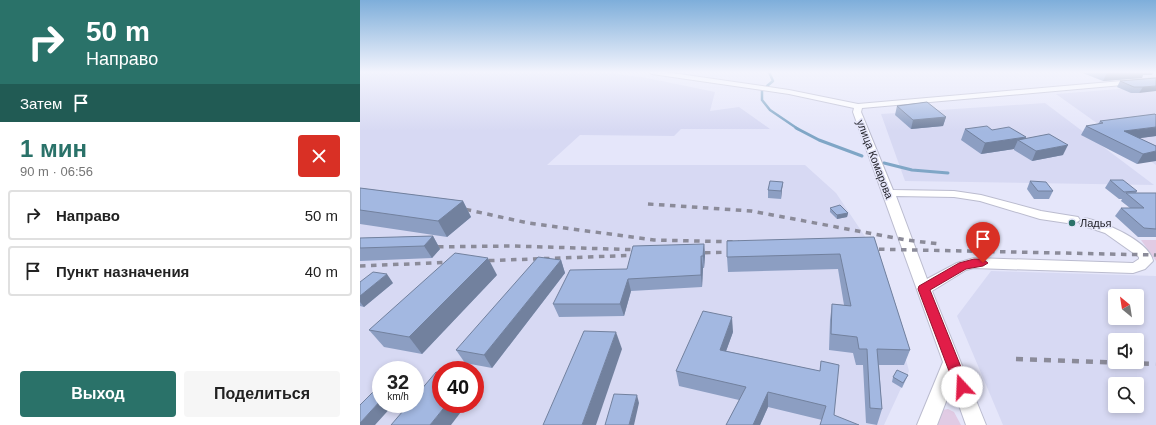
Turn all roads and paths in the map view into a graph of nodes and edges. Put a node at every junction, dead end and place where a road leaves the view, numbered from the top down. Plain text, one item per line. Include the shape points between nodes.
1 (782, 92) edge
2 (1020, 92) edge
3 (858, 106) junction
4 (889, 193) junction
5 (923, 289) junction
6 (952, 361) junction
7 (927, 425) edge
8 (976, 425) edge

1 - 3 street
2 - 3 street, улица Комарова
3 - 4 street, улица Комарова via 857,112
4 - 5 street, улица Комарова
4 - 5 street via 954,194 981,198 1040,215 1100,225 1145,255 1146,261 1132,268 974,263 962,266
5 - 6 street, улица Комарова
6 - 7 street
6 - 8 street, улица Комарова

